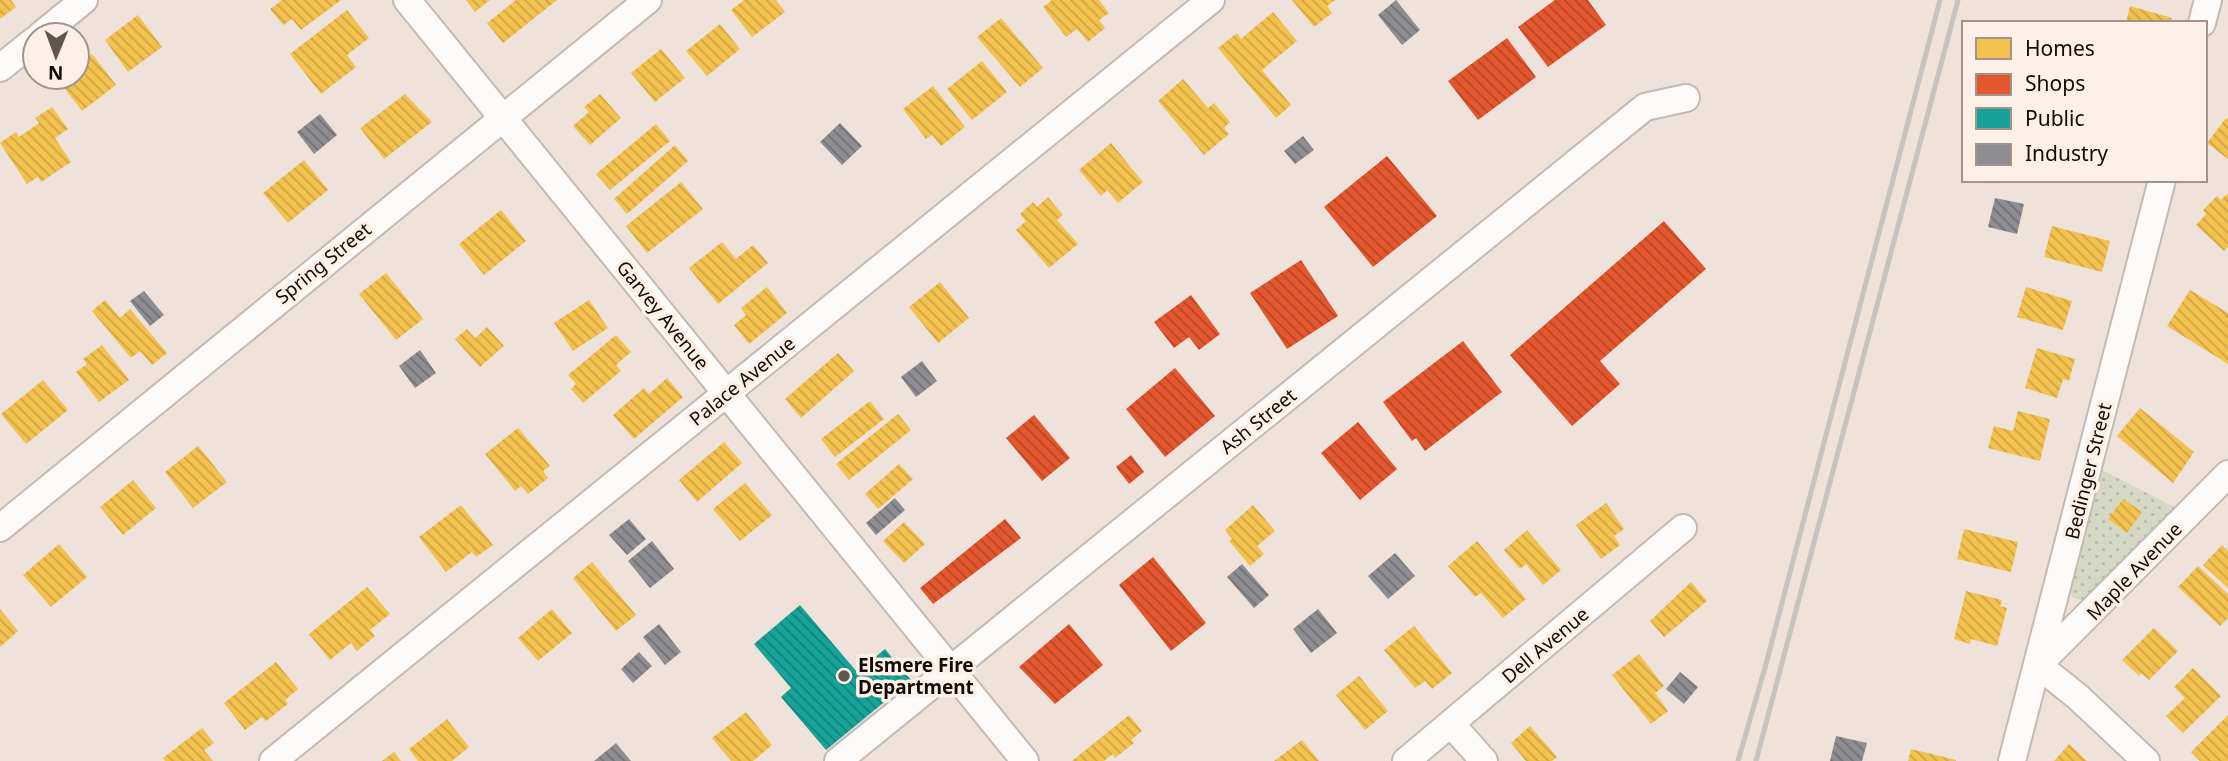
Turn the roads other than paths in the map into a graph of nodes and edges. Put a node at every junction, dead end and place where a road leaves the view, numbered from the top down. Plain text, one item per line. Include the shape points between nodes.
1 (84, 0) edge
2 (407, 0) edge
3 (648, 0) edge
4 (1211, 0) edge
5 (2208, 0) edge
6 (58, 21) edge
7 (2203, 21) edge
8 (21, 51) edge
9 (0, 68) edge
10 (1686, 98) dead end
11 (502, 117) junction
12 (2161, 182) edge
13 (726, 393) junction
14 (2228, 474) edge
15 (0, 528) edge
16 (1683, 528) dead end
17 (2038, 665) junction
18 (952, 671) junction
19 (1451, 724) junction
20 (273, 761) edge
21 (838, 761) edge
22 (1025, 761) edge
23 (1406, 761) edge
24 (1484, 761) edge
25 (2012, 761) edge
26 (2146, 761) edge

1 - 6 street
2 - 11 street, Garvey Avenue
3 - 11 street, Spring Street
4 - 13 street, Palace Avenue
5 - 7 street
8 - 9 street
10 - 18 street, Ash Street via 1645,107
11 - 13 street, Garvey Avenue
11 - 15 street, Spring Street
12 - 17 street, Bedinger Street
13 - 18 street, Garvey Avenue
13 - 20 street, Palace Avenue
14 - 17 street, Maple Avenue
16 - 19 street, Dell Avenue
17 - 25 street, Bedinger Street
17 - 26 street
18 - 21 street, Ash Street
18 - 22 street, Garvey Avenue
19 - 23 street, Dell Avenue
19 - 24 street

